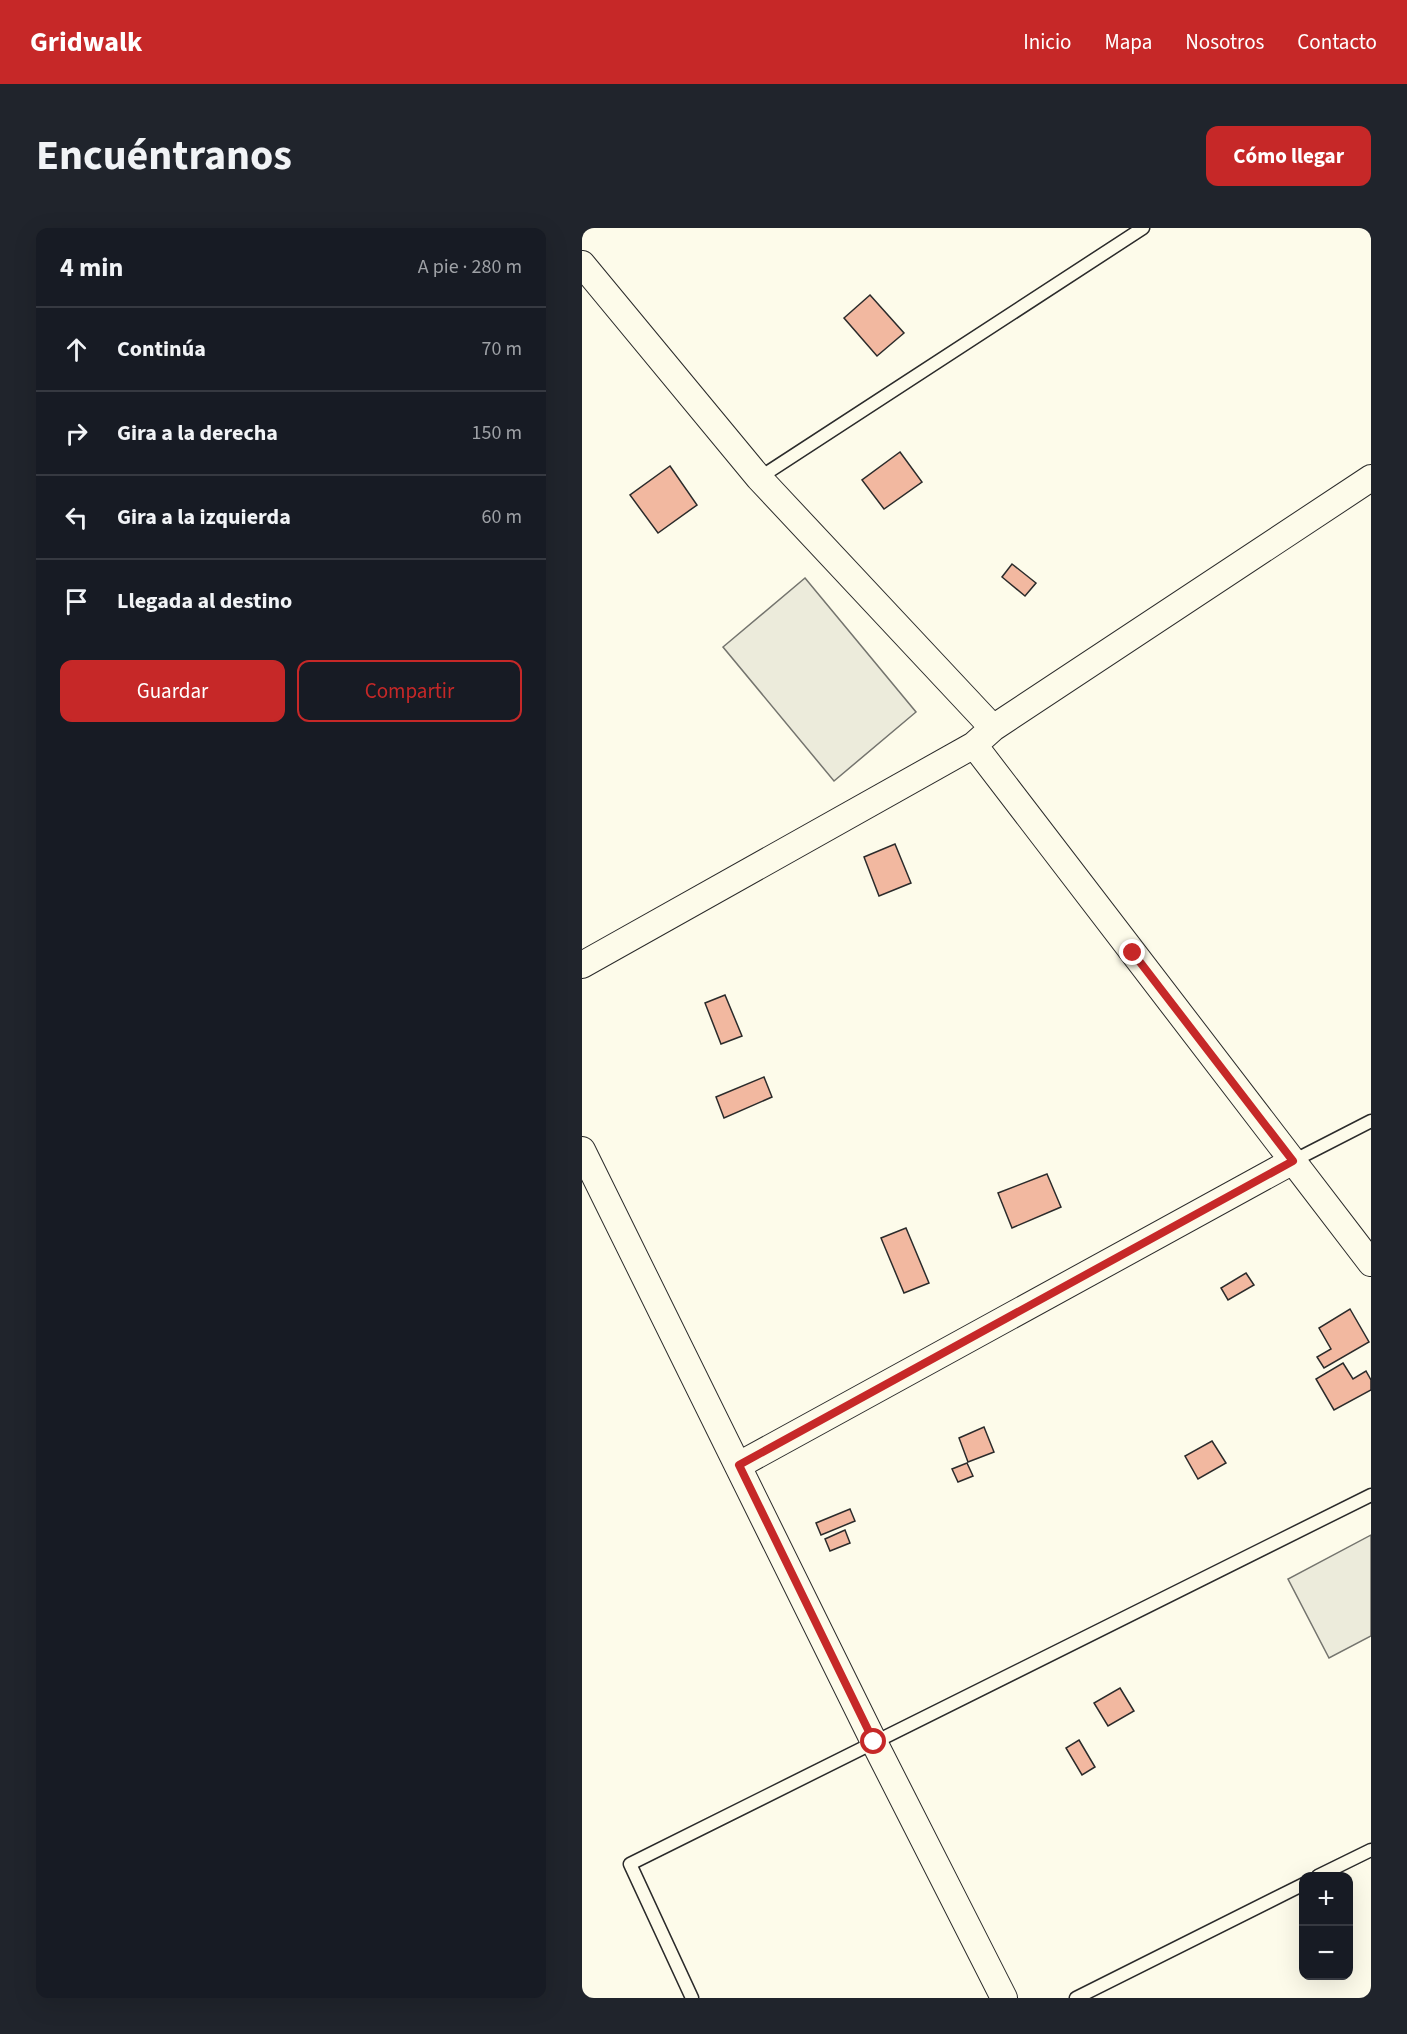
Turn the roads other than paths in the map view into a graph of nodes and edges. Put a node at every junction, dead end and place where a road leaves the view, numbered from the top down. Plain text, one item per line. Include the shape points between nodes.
1 (1143, 228) edge
2 (582, 264) edge
3 (759, 478) junction
4 (1371, 478) edge
5 (993, 728) junction
6 (974, 745) junction
7 (582, 965) edge
8 (1371, 1121) edge
9 (582, 1150) edge
10 (1293, 1161) junction
11 (1371, 1263) edge
12 (739, 1465) junction
13 (1371, 1495) edge
14 (874, 1742) junction
15 (1371, 1850) edge
16 (1326, 1872) edge
17 (1299, 1886) edge
18 (692, 1998) edge
19 (1004, 1998) edge
20 (1076, 1998) edge

1 - 3 lane
2 - 3 street
3 - 5 street
4 - 5 street
5 - 6 street
6 - 7 street
6 - 10 street
8 - 10 lane
9 - 12 street
10 - 11 street
10 - 12 street
12 - 14 street
13 - 14 lane
14 - 18 lane via 630,1864
14 - 19 street
15 - 16 lane
17 - 20 lane

